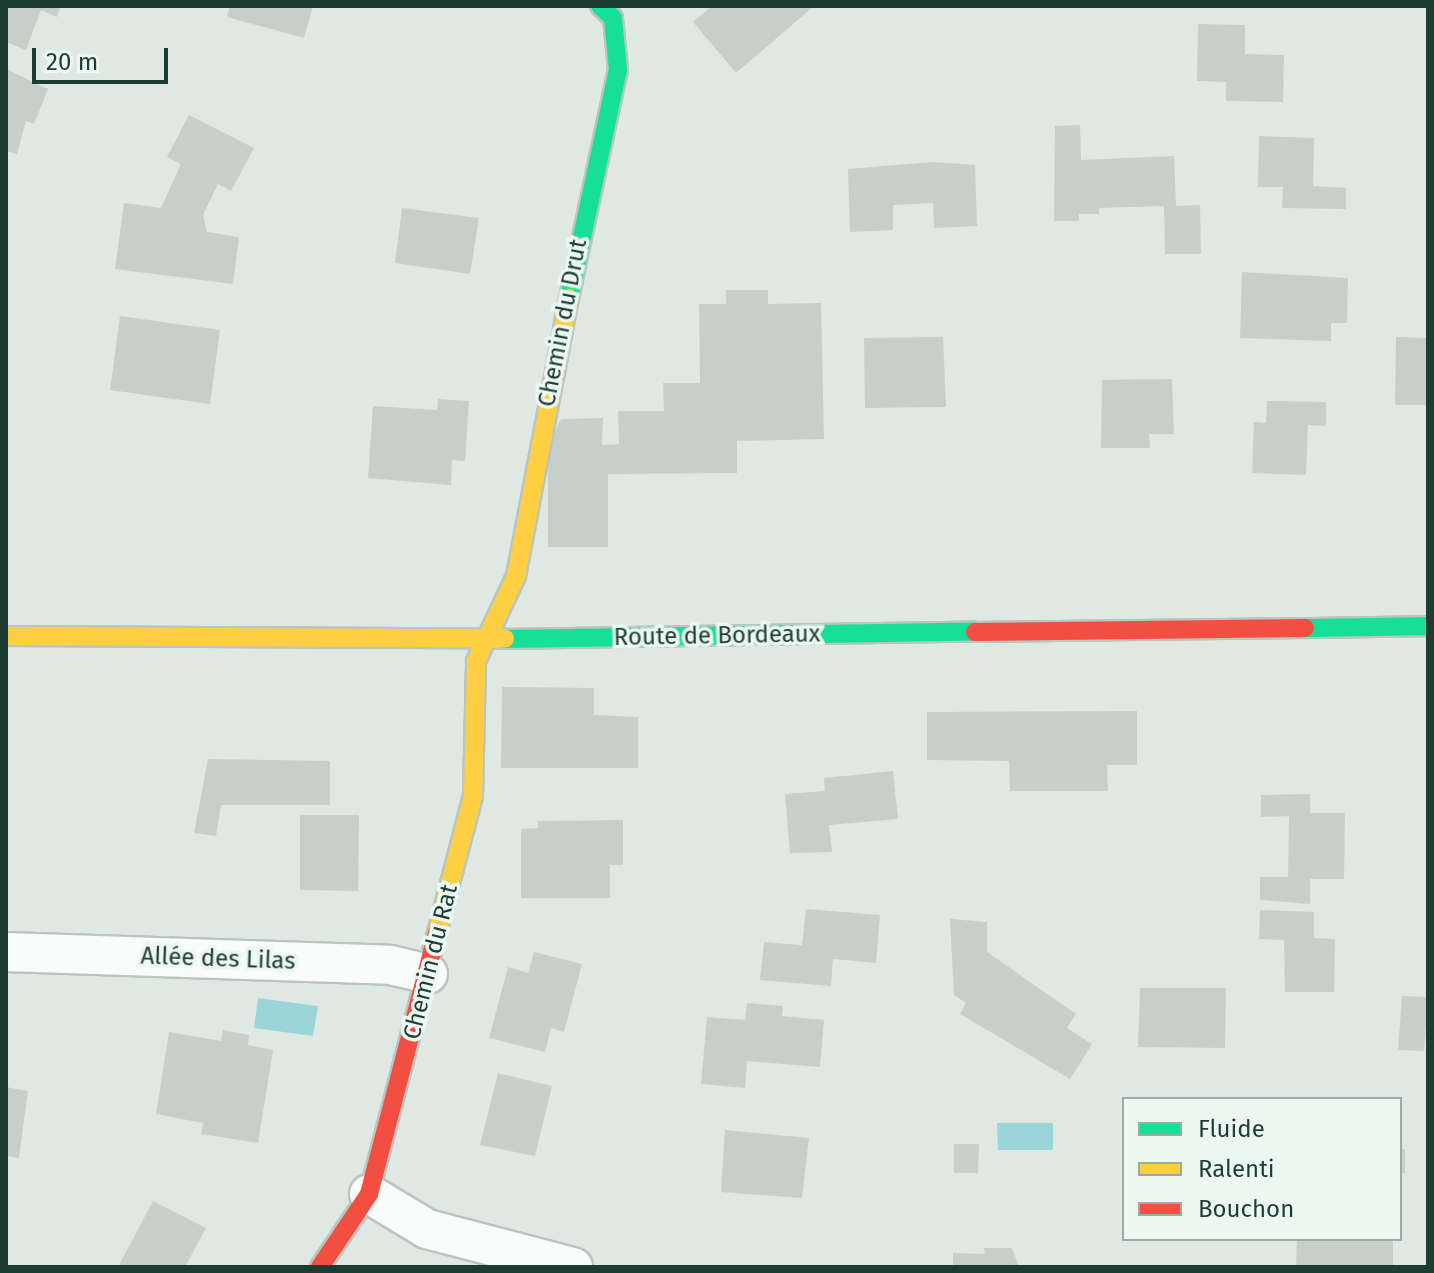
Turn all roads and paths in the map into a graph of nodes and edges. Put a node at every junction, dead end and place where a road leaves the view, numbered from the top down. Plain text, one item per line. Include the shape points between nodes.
1 (600, 6) edge
2 (1428, 626) edge
3 (6, 636) edge
4 (482, 639) junction
5 (6, 952) edge
6 (428, 974) junction
7 (369, 1194) junction
8 (320, 1267) edge
9 (573, 1267) edge

1 - 4 main road, Chemin du Drut via 613,18 618,70 516,576
2 - 4 main road, Route de Bordeaux
3 - 4 main road, Route de Bordeaux
4 - 6 main road, Chemin du Rat via 476,661 473,796
5 - 6 street, Allée des Lilas via 390,965
6 - 7 main road, Chemin du Rat
7 - 8 main road, Chemin du Rat
7 - 9 street via 427,1229

